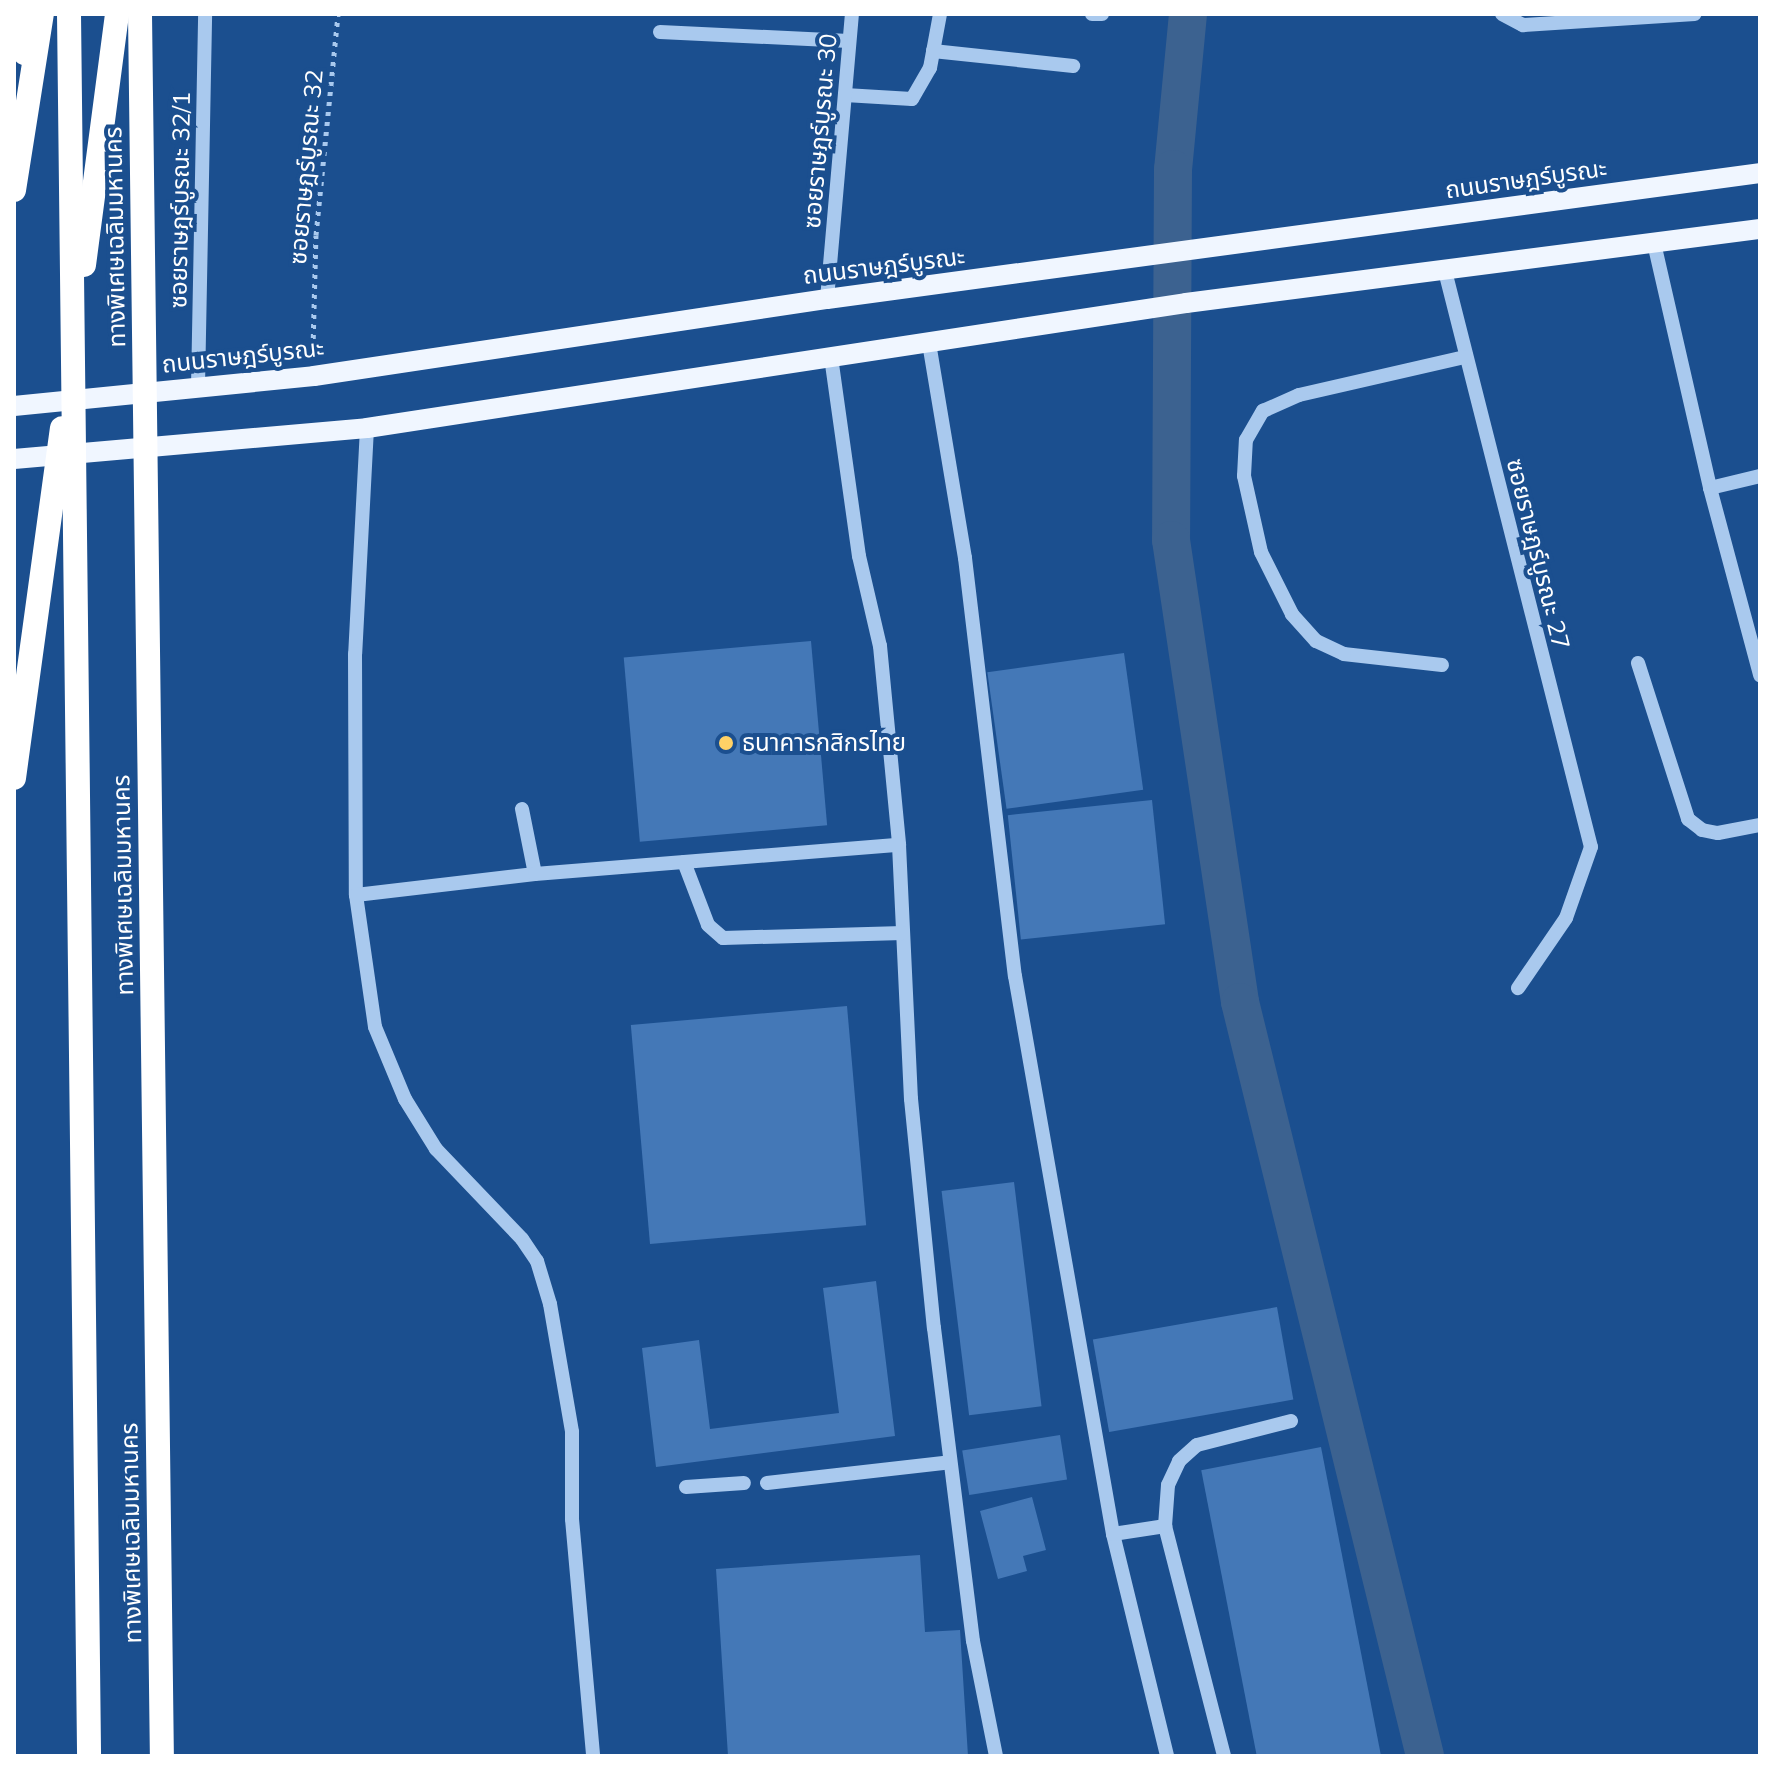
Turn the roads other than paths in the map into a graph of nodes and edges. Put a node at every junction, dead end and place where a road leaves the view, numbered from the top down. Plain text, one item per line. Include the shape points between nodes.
1 (24, 14) edge
2 (42, 14) edge
3 (69, 14) edge
4 (117, 14) edge
5 (140, 14) edge
6 (205, 14) edge
7 (852, 14) edge
8 (940, 14) edge
9 (1092, 14) edge
10 (1102, 14) edge
11 (1502, 14) edge
12 (1695, 14) edge
13 (660, 32) dead end
14 (849, 41) junction
15 (933, 51) junction
16 (1073, 66) dead end
17 (845, 95) junction
18 (27, 111) junction
19 (1760, 173) edge
20 (14, 190) edge
21 (1760, 229) edge
22 (1654, 243) junction
23 (86, 248) junction
24 (1445, 271) junction
25 (827, 299) junction
26 (929, 343) junction
27 (831, 357) junction
28 (1465, 357) junction
29 (198, 386) junction
30 (14, 406) edge
31 (367, 428) junction
32 (14, 459) edge
33 (1760, 476) edge
34 (1710, 488) junction
35 (1638, 663) dead end
36 (1442, 665) dead end
37 (1760, 675) edge
38 (14, 778) edge
39 (522, 809) dead end
40 (1760, 825) edge
41 (899, 845) junction
42 (684, 862) junction
43 (535, 874) junction
44 (356, 895) junction
45 (903, 933) junction
46 (1518, 988) dead end
47 (1291, 1421) dead end
48 (950, 1462) junction
49 (744, 1483) dead end
50 (767, 1483) dead end
51 (686, 1487) dead end
52 (1165, 1526) junction
53 (1113, 1534) junction
54 (89, 1756) edge
55 (162, 1756) edge
56 (593, 1756) edge
57 (996, 1756) edge
58 (1167, 1756) edge
59 (1224, 1756) edge

1 - 18 highway
2 - 18 highway
3 - 54 highway, ทางพิเศษเฉลิมมหานคร
4 - 23 highway
5 - 23 highway
5 - 55 highway, ทางพิเศษเฉลิมมหานคร
6 - 29 street, ซอยราษฎร์บูรณะ 32/1
7 - 14 street, ซอยราษฎร์บูรณะ 30
8 - 15 street
9 - 10 street
11 - 12 street via 1523,25
13 - 14 street
14 - 17 street, ซอยราษฎร์บูรณะ 30
15 - 16 street
15 - 17 street via 923,89 912,99
17 - 25 street, ซอยราษฎร์บูรณะ 30
18 - 20 highway
19 - 25 main road, ถนนราษฎร์บูรณะ
21 - 22 main road
22 - 24 main road
22 - 34 street
23 - 38 highway
24 - 26 main road via 1186,303
24 - 28 street, ซอยราษฎร์บูรณะ 27
25 - 29 main road, ถนนราษฎร์บูรณะ via 314,376
26 - 27 main road
26 - 53 street via 963,544 1015,976
27 - 31 main road
27 - 41 street via 859,556 880,646
28 - 36 street via 1299,395 1263,411 1246,440 1244,476 1261,552 1292,614 1316,641 1344,654
28 - 46 street, ซอยราษฎร์บูรณะ 27 via 1591,847 1566,918
29 - 30 main road, ถนนราษฎร์บูรณะ
31 - 32 main road
31 - 44 street via 355,654
33 - 34 street
34 - 37 street
35 - 40 street via 1688,819 1702,830 1718,833
39 - 43 street
41 - 42 street
41 - 45 street
42 - 43 street
42 - 45 street via 708,925 723,938
43 - 44 street
44 - 56 street via 375,1027 405,1099 436,1149 522,1239 537,1261 550,1304 572,1432 572,1519
45 - 48 street via 911,1099
47 - 52 street via 1197,1445 1179,1461 1168,1485
48 - 50 street
48 - 57 street via 973,1641
49 - 51 street
52 - 53 street
52 - 59 street
53 - 58 street

